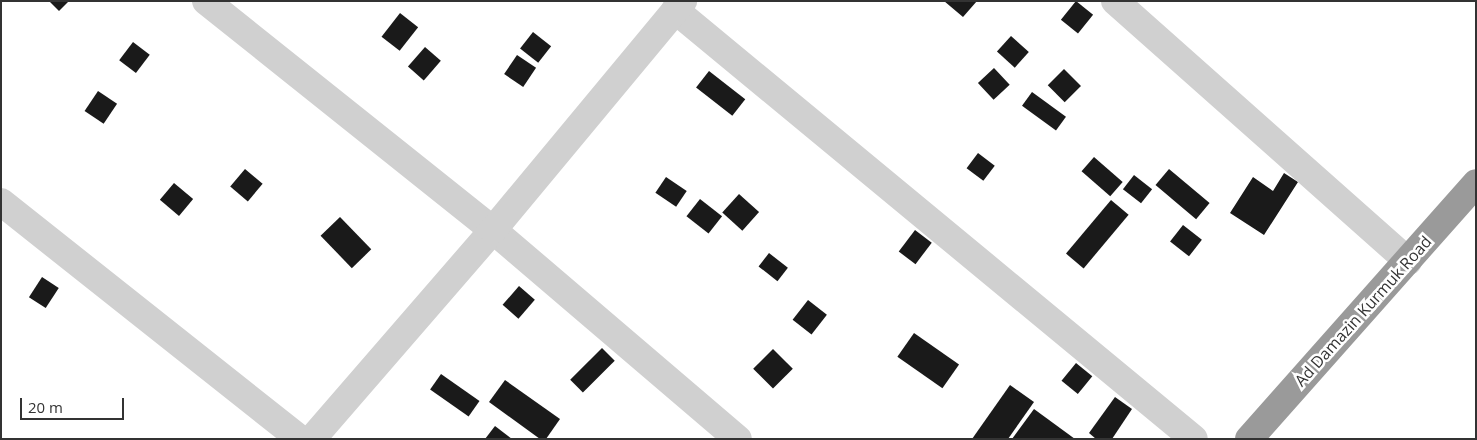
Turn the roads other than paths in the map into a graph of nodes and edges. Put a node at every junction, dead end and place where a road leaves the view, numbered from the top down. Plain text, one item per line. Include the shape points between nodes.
1 (206, 1) edge
2 (1115, 1) edge
3 (679, 6) edge
4 (1476, 183) edge
5 (1, 202) edge
6 (493, 230) junction
7 (1408, 261) junction
8 (300, 439) edge
9 (312, 439) edge
10 (738, 439) edge
11 (1194, 439) edge
12 (1249, 439) edge

1 - 6 street
2 - 7 street
3 - 6 street
3 - 11 street
4 - 7 highway, Ad Damazin Kurmuk Road
5 - 8 street
6 - 9 street
6 - 10 street
7 - 12 highway, Ad Damazin Kurmuk Road

